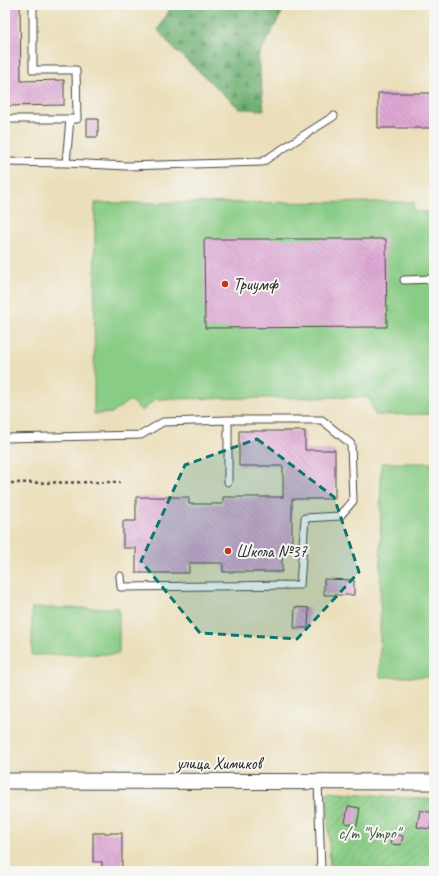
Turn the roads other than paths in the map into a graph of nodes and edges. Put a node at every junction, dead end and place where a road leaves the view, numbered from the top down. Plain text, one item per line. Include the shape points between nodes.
1 (33, 5) edge
2 (334, 116) dead end
3 (5, 119) edge
4 (70, 119) junction
5 (5, 162) edge
6 (66, 163) junction
7 (434, 279) edge
8 (404, 280) dead end
9 (228, 420) junction
10 (5, 438) edge
11 (228, 482) dead end
12 (120, 576) dead end
13 (5, 781) edge
14 (318, 781) junction
15 (434, 782) edge
16 (321, 871) edge

1 - 4 lane via 33,70 76,70 77,119
2 - 6 lane via 262,162 127,166
3 - 4 lane
4 - 6 lane
5 - 6 lane
7 - 8 lane
9 - 10 lane via 162,422 141,435
9 - 11 lane
9 - 12 lane via 322,420 351,444 353,500 340,516 304,518 300,585 121,586
13 - 14 street, улица Химиков
14 - 15 street, улица Химиков
14 - 16 lane

